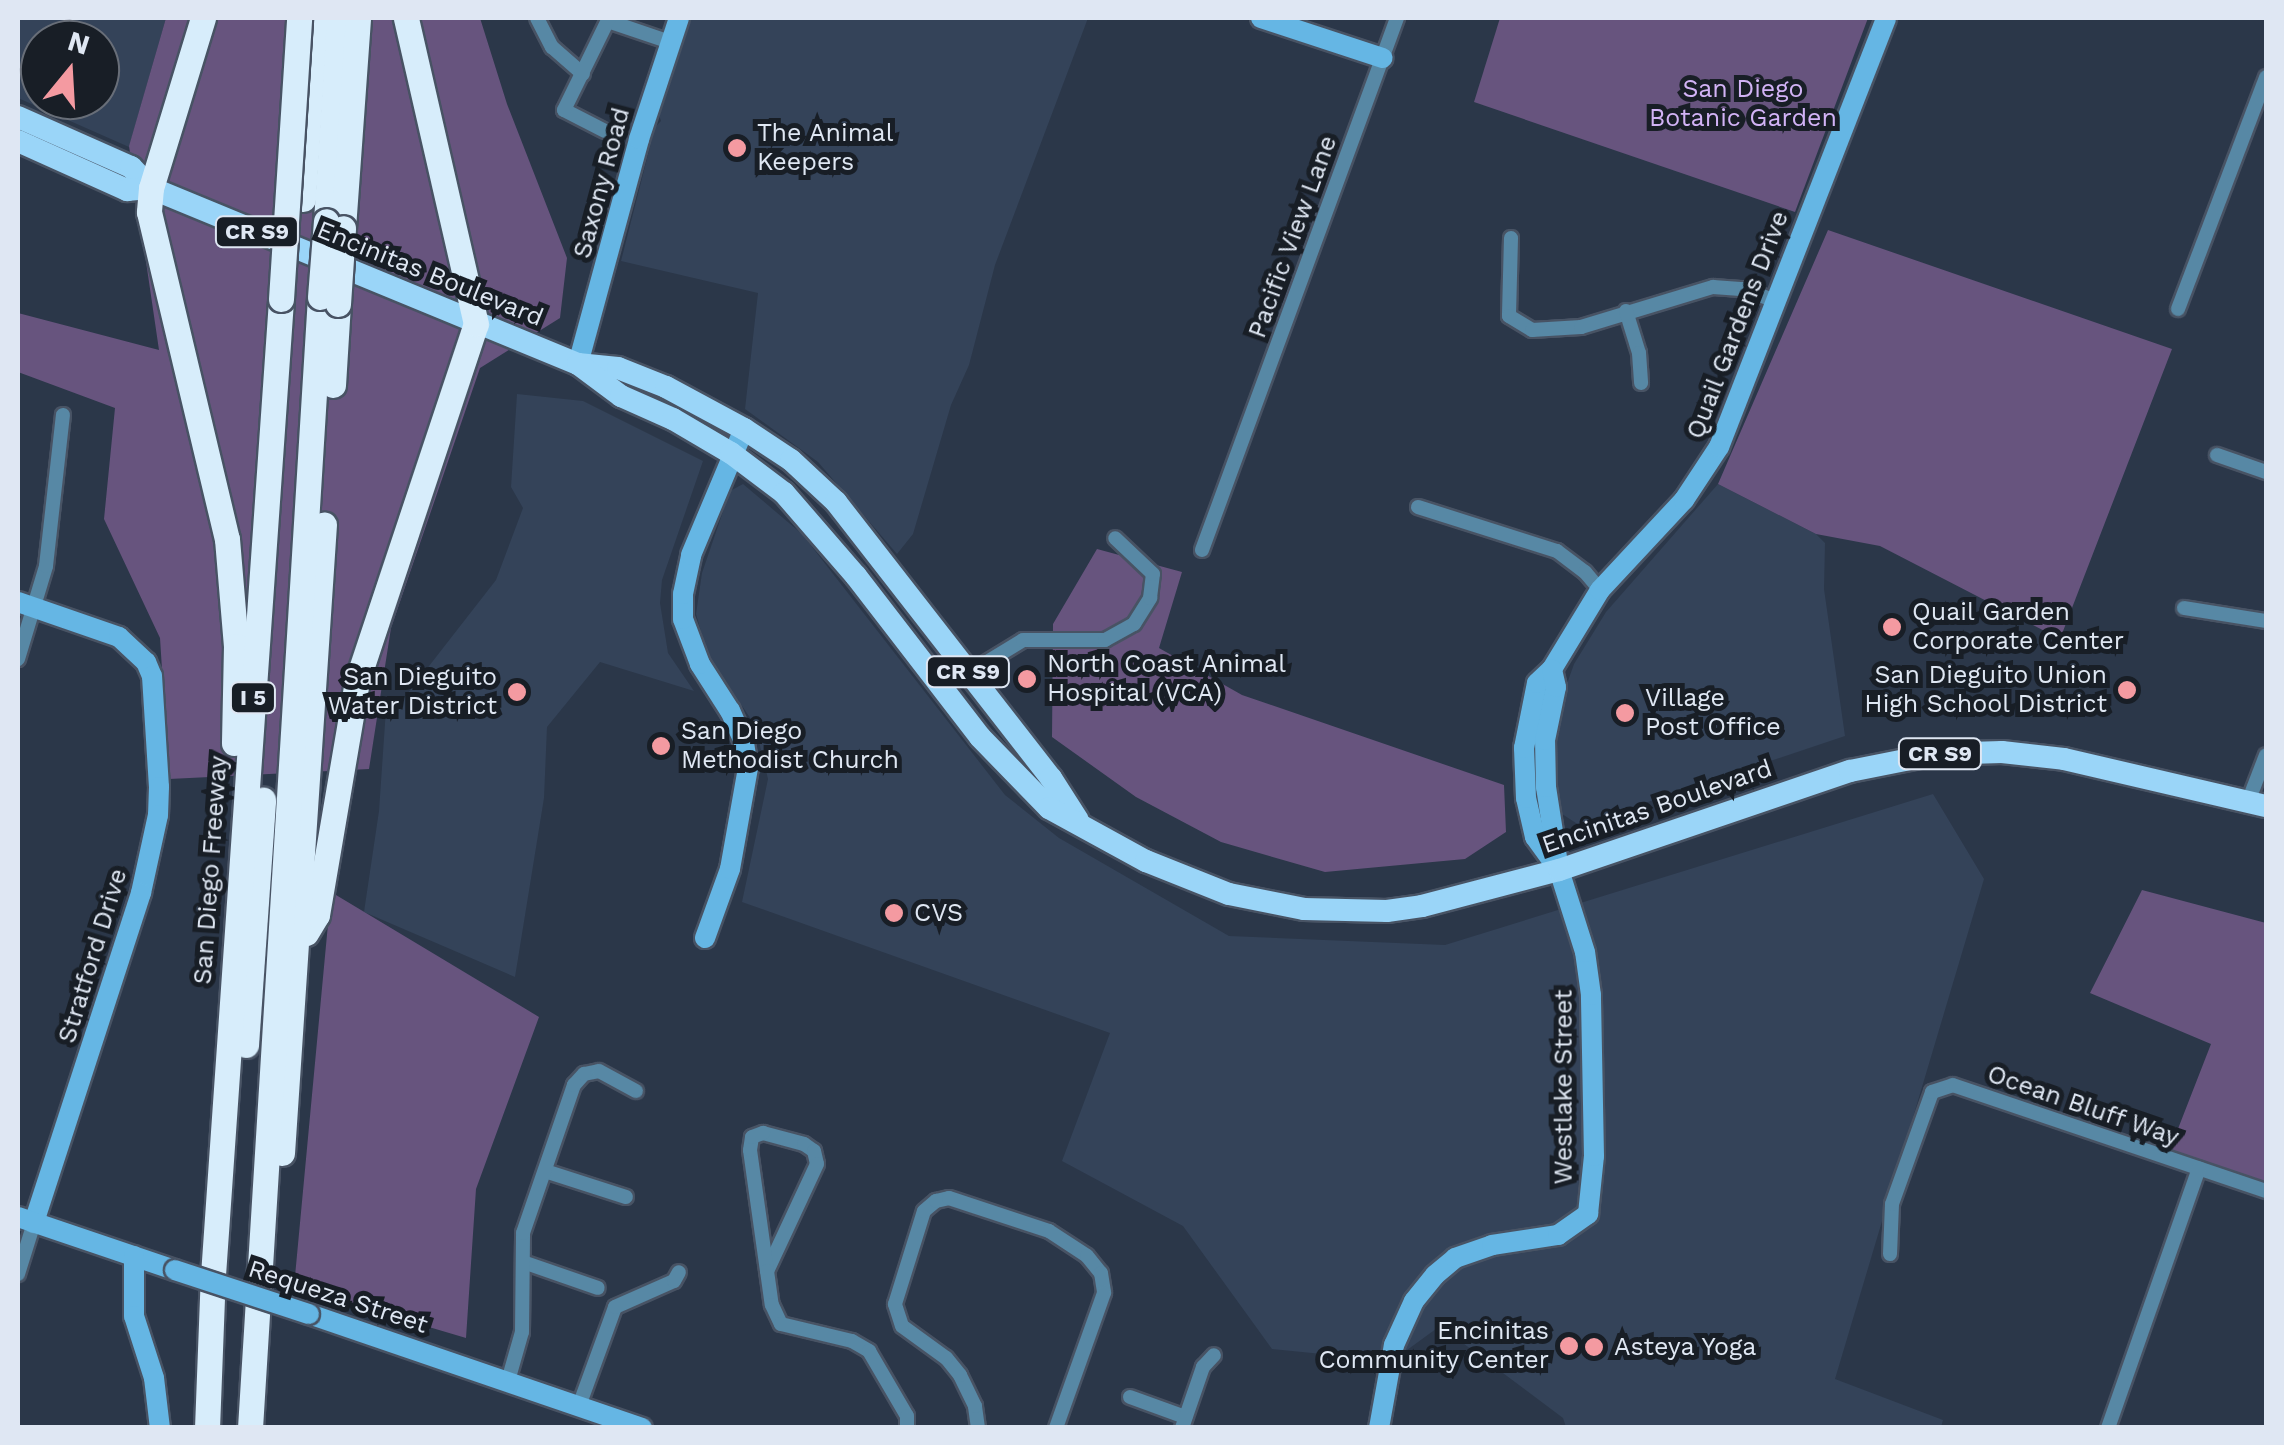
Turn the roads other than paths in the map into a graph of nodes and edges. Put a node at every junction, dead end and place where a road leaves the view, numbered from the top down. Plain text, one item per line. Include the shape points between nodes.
1 (203, 18) edge
2 (299, 18) edge
3 (314, 18) edge
4 (339, 18) edge
5 (358, 18) edge
6 (406, 18) edge
7 (537, 18) edge
8 (679, 18) edge
9 (1261, 18) edge
10 (1396, 18) edge
11 (1886, 18) edge
12 (608, 19) edge
13 (670, 42) junction
14 (1383, 58) junction
15 (583, 74) junction
16 (2266, 77) edge
17 (18, 116) edge
18 (604, 131) dead end
19 (18, 141) edge
20 (151, 188) junction
21 (334, 225) junction
22 (1511, 238) dead end
23 (287, 300) junction
24 (1773, 300) junction
25 (329, 301) junction
26 (2178, 309) dead end
27 (1626, 311) junction
28 (476, 324) junction
29 (578, 364) junction
30 (1642, 383) dead end
31 (62, 415) dead end
32 (744, 429) junction
33 (731, 454) junction
34 (2218, 455) dead end
35 (2266, 472) edge
36 (1418, 507) dead end
37 (1115, 538) dead end
38 (1202, 550) dead end
39 (1600, 590) junction
40 (26, 604) edge
41 (2184, 608) dead end
42 (2266, 622) edge
43 (18, 659) edge
44 (969, 672) junction
45 (2266, 755) edge
46 (2257, 804) edge
47 (1078, 820) junction
48 (1559, 870) junction
49 (705, 938) dead end
50 (299, 946) junction
51 (636, 1091) dead end
52 (226, 1098) junction
53 (2199, 1168) junction
54 (545, 1171) junction
55 (2266, 1191) edge
56 (626, 1197) dead end
57 (26, 1220) edge
58 (1890, 1254) dead end
59 (134, 1256) junction
60 (523, 1262) junction
61 (767, 1271) junction
62 (679, 1272) dead end
63 (18, 1274) edge
64 (598, 1288) dead end
65 (1214, 1355) dead end
66 (508, 1382) junction
67 (1130, 1396) dead end
68 (579, 1406) junction
69 (1184, 1422) edge
70 (160, 1428) edge
71 (207, 1428) edge
72 (224, 1428) edge
73 (250, 1428) edge
74 (267, 1428) edge
75 (642, 1428) edge
76 (906, 1428) edge
77 (978, 1428) edge
78 (1056, 1428) edge
79 (1379, 1428) edge
80 (2108, 1428) edge

1 - 20 highway
2 - 23 highway, San Diego Freeway / I 5, bridge
3 - 23 highway via 302,199
4 - 21 highway
5 - 21 highway, I 5
6 - 28 highway
7 - 15 street via 552,47
8 - 13 street, Saxony Road
9 - 14 street
10 - 14 street, Pacific View Lane
11 - 24 street, Quail Gardens Drive
12 - 13 street
12 - 15 street
13 - 29 street, Saxony Road
14 - 38 street, Pacific View Lane
15 - 18 street via 564,110
16 - 26 street
17 - 20 main road, Encinitas Boulevard / CR S9 via 131,167
19 - 20 main road, Encinitas Boulevard / CR S9 via 127,190
20 - 28 main road, Encinitas Boulevard / CR S9
20 - 52 highway via 154,246 227,539 236,646
21 - 25 highway, I 5, bridge
22 - 27 street via 1509,316 1516,322 1532,330 1582,327
23 - 52 highway, San Diego Freeway / I 5
23 - 72 highway
24 - 27 street via 1713,288
24 - 39 street, Quail Gardens Drive via 1728,428 1703,475
25 - 50 highway, I 5
25 - 73 highway
27 - 30 street
28 - 29 main road, Encinitas Boulevard / CR S9
28 - 50 highway via 357,681 317,916
29 - 32 main road, Encinitas Boulevard / CR S9 via 618,368
29 - 33 main road, Encinitas Boulevard / CR S9 via 621,396
31 - 40 street via 46,566
32 - 33 street
32 - 44 main road, Encinitas Boulevard / CR S9 via 836,502
33 - 47 main road, Encinitas Boulevard / CR S9 via 784,493 819,531 1012,774 1048,808
33 - 49 street via 691,554 684,594 683,619 700,664 730,712 748,768 730,869
34 - 35 street
36 - 39 street via 1557,551
37 - 44 street via 1153,574 1150,598 1134,624 1105,640 1023,640
39 - 48 street, Quail Gardens Drive via 1552,668 1546,788
40 - 43 street
40 - 57 street, Stratford Drive via 136,648 152,676 158,815 141,893
41 - 42 street
44 - 47 main road, Encinitas Boulevard / CR S9
45 - 46 street
46 - 48 main road, Encinitas Boulevard / CR S9 via 2064,758 1935,754 1850,772
47 - 48 main road, Encinitas Boulevard / CR S9 via 1146,861 1229,894 1304,909 1422,906
48 - 79 street, Westlake Street via 1585,952 1590,995 1594,1156 1588,1214 1558,1236 1492,1246 1455,1258 1435,1275 1394,1344
50 - 74 highway, I 5
51 - 54 street via 599,1071 584,1074 574,1085
52 - 71 highway, San Diego Freeway / I 5
53 - 55 street, Ocean Bluff Way
53 - 58 street, Ocean Bluff Way via 1952,1086 1932,1092 1892,1204
53 - 80 street
54 - 56 street
54 - 60 street via 523,1233
57 - 59 street, Requeza Street
57 - 63 street, Stratford Drive
59 - 66 street, Requeza Street, bridge
59 - 70 street via 134,1316 154,1378
60 - 64 street
60 - 66 street via 522,1332
61 - 61 street via 750,1150 752,1138 762,1133 804,1144 817,1164
61 - 76 street via 781,1324 868,1350 907,1416
62 - 68 street via 674,1281 615,1307
65 - 69 street via 1203,1367
66 - 68 street, Requeza Street
67 - 69 street
68 - 75 street, Requeza Street
77 - 78 street via 960,1376 902,1326 895,1304 924,1211 949,1198 1049,1231 1101,1273 1104,1293

